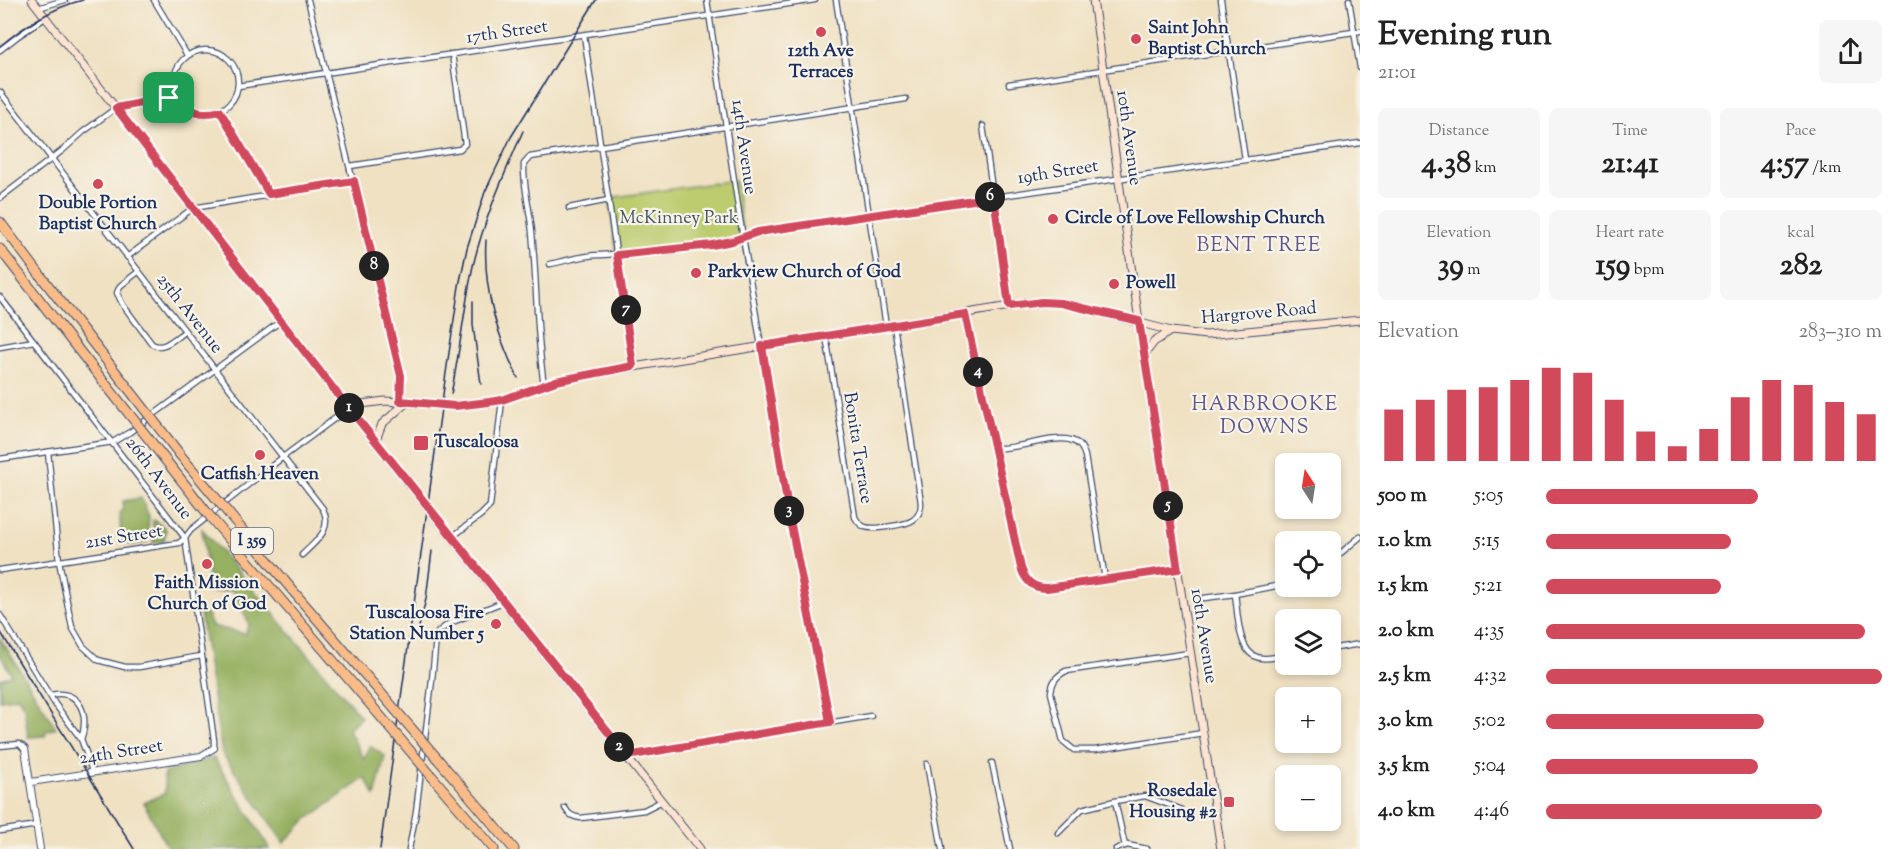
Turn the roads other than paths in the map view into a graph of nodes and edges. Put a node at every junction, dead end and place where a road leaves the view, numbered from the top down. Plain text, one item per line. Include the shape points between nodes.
1 (32, 0) edge
2 (66, 0) edge
3 (154, 0) edge
4 (308, 0) edge
5 (707, 0) edge
6 (815, 0) edge
7 (836, 0) edge
8 (1093, 0) edge
9 (1221, 0) edge
10 (1349, 0) edge
11 (38, 8) junction
12 (710, 16) junction
13 (45, 18) junction
14 (1357, 31) edge
15 (584, 35) junction
16 (0, 50) edge
17 (1228, 51) junction
18 (452, 54) junction
19 (187, 55) junction
20 (1360, 68) edge
21 (1103, 70) junction
22 (326, 74) junction
23 (1009, 84) dead end
24 (238, 86) junction
25 (0, 92) edge
26 (177, 96) junction
27 (906, 99) dead end
28 (852, 107) junction
29 (116, 108) junction
30 (220, 111) junction
31 (726, 126) junction
32 (983, 126) dead end
33 (1360, 143) edge
34 (600, 146) junction
35 (51, 158) junction
36 (1245, 159) junction
37 (350, 166) junction
38 (1119, 177) junction
39 (354, 181) junction
40 (269, 194) junction
41 (994, 197) junction
42 (0, 198) edge
43 (609, 200) junction
44 (193, 208) junction
45 (569, 208) dead end
46 (868, 215) junction
47 (0, 222) edge
48 (743, 237) junction
49 (0, 249) edge
50 (617, 255) junction
51 (127, 257) junction
52 (550, 264) dead end
53 (138, 272) junction
54 (0, 297) edge
55 (1009, 306) junction
56 (965, 314) junction
57 (1360, 320) edge
58 (281, 321) junction
59 (1139, 321) junction
60 (894, 325) junction
61 (886, 326) junction
62 (1171, 331) junction
63 (184, 332) junction
64 (826, 336) junction
65 (34, 341) junction
66 (0, 346) edge
67 (762, 346) junction
68 (1144, 355) junction
69 (633, 366) junction
70 (215, 369) junction
71 (544, 385) junction
72 (502, 400) junction
73 (404, 401) junction
74 (349, 408) junction
75 (376, 440) junction
76 (112, 442) junction
77 (995, 448) junction
78 (48, 452) junction
79 (283, 457) junction
80 (0, 459) edge
81 (452, 537) junction
82 (1360, 537) edge
83 (185, 538) junction
84 (1341, 553) edge
85 (302, 555) dead end
86 (59, 561) junction
87 (1178, 569) junction
88 (0, 570) edge
89 (1105, 579) junction
90 (1275, 586) edge
91 (1235, 594) junction
92 (1204, 598) dead end
93 (503, 602) junction
94 (0, 615) edge
95 (1360, 644) edge
96 (1341, 647) edge
97 (1190, 653) junction
98 (201, 656) junction
99 (1275, 657) edge
100 (51, 695) junction
101 (871, 716) dead end
102 (830, 722) junction
103 (1203, 733) junction
104 (81, 739) junction
105 (0, 746) edge
106 (23, 747) joint
107 (214, 748) joint
108 (627, 756) junction
109 (927, 764) dead end
110 (992, 764) dead end
111 (92, 772) junction
112 (31, 782) junction
113 (662, 801) junction
114 (1115, 801) junction
115 (565, 808) dead end
116 (1180, 809) dead end
117 (37, 825) junction
118 (0, 831) edge
119 (1058, 833) dead end
120 (1125, 846) junction
121 (40, 849) edge
122 (409, 849) edge
123 (494, 849) edge
124 (514, 849) edge
125 (700, 849) edge
126 (942, 849) edge
127 (1010, 849) edge
128 (1116, 849) edge
129 (1147, 849) edge
130 (1221, 849) edge

1 - 11 main road
2 - 11 street
3 - 19 street
4 - 22 street
5 - 12 street, 14th Avenue
6 - 12 street, 17th Street
7 - 28 street
8 - 21 main road, 10th Avenue
9 - 17 street
10 - 14 street
11 - 13 main road
12 - 15 street, 17th Street
12 - 31 street, 14th Avenue
13 - 16 street
13 - 29 main road
14 - 17 street
14 - 20 street
15 - 18 street, 17th Street
15 - 34 street
17 - 21 street
17 - 36 street
18 - 22 street, 17th Street
18 - 37 street via 465,144 460,149
19 - 24 street via 201,50 221,53 235,67
19 - 26 street via 175,70 173,84
21 - 23 street
21 - 38 main road, 10th Avenue
22 - 24 street, 17th Street
22 - 37 street
24 - 30 street via 233,99
25 - 35 street, 25th Avenue
26 - 29 street
26 - 30 street via 197,113
27 - 28 street
28 - 31 street
28 - 46 street
29 - 35 street
29 - 44 main road
30 - 40 street
31 - 34 street
31 - 48 street, 14th Avenue
32 - 41 street
33 - 36 street, 19th Street
34 - 43 street
34 - 71 street via 530,157 524,164
35 - 42 street
35 - 51 street, 25th Avenue
36 - 38 street, 19th Street
37 - 39 street
38 - 41 street, 19th Street
38 - 59 main road, 10th Avenue
39 - 40 street
39 - 73 street
40 - 44 street
41 - 46 street, 19th Street
41 - 55 street
43 - 45 street
43 - 50 street
44 - 51 street
44 - 58 main road
46 - 48 street, 19th Street
46 - 61 street
47 - 124 highway, I 359, bridge via 181,456
48 - 50 street, 19th Street via 700,247
48 - 67 street, 14th Avenue
49 - 123 highway, I 359, bridge via 199,502
50 - 52 street, 19th Street
50 - 69 street
51 - 53 street, 25th Avenue
53 - 63 street, 25th Avenue
53 - 63 street via 117,293 152,344 161,347
54 - 65 street, 26th Avenue
55 - 56 main road, Hargrove Road
55 - 59 main road, Hargrove Road via 1061,303
56 - 60 main road, Hargrove Road
56 - 77 street
57 - 62 main road, Hargrove Road via 1216,335
58 - 70 street
58 - 74 main road
59 - 62 main road, Hargrove Road
59 - 68 main road, 10th Avenue
60 - 61 main road, Hargrove Road
60 - 64 street, Bonita Terrace via 921,503 918,515 905,524 872,528 861,525 855,517
61 - 64 main road, Hargrove Road
62 - 68 main road via 1154,342
63 - 70 street, 25th Avenue
64 - 67 main road, Hargrove Road
65 - 66 street
65 - 76 street, 26th Avenue
67 - 69 main road, Hargrove Road
67 - 102 street, 14th Avenue via 789,515
68 - 87 main road, 10th Avenue
69 - 71 main road, Hargrove Road
70 - 76 street
70 - 79 street, 25th Avenue
71 - 72 main road, Hargrove Road
72 - 73 main road, Hargrove Road via 455,406
72 - 81 street via 490,506
73 - 74 main road, Hargrove Road via 370,402
73 - 75 main road via 382,424
74 - 75 main road
74 - 79 street, 21st Street
75 - 81 main road
76 - 78 street
76 - 83 street, 26th Avenue
77 - 89 street via 1021,568 1028,582 1040,588
77 - 89 street via 1065,439 1083,449
78 - 80 street
78 - 86 street
79 - 83 street, 21st Street
79 - 85 street, 25th Avenue via 326,515 325,529
81 - 93 main road
82 - 84 street
83 - 86 street, 21st Street via 179,543
83 - 98 street, 26th Avenue
86 - 88 street, 21st Street
86 - 98 street via 72,627 88,652 106,663 125,667
87 - 89 street
87 - 97 main road, 10th Avenue
90 - 91 street
91 - 92 street
91 - 99 street via 1242,640 1248,652 1260,658
93 - 108 main road
93 - 122 street via 450,623 436,638
94 - 100 street
95 - 96 street
97 - 103 main road, 10th Avenue
97 - 103 street via 1073,669 1054,680 1051,693 1063,741 1074,750
98 - 107 street, 26th Avenue
100 - 104 street
100 - 104 street via 71,696 78,702 85,728
101 - 102 street
102 - 108 street
103 - 130 main road, 10th Avenue
104 - 111 street
105 - 106 street
106 - 112 street
107 - 111 street, 24th Street via 201,756
108 - 113 main road
109 - 126 street
110 - 127 street
111 - 112 street, 24th Street
112 - 117 street
113 - 115 street via 644,810 581,818 574,818
113 - 125 main road
114 - 116 street via 1145,796
114 - 119 street via 1082,809
114 - 120 street
117 - 118 street
117 - 121 street
120 - 128 street
120 - 129 street

